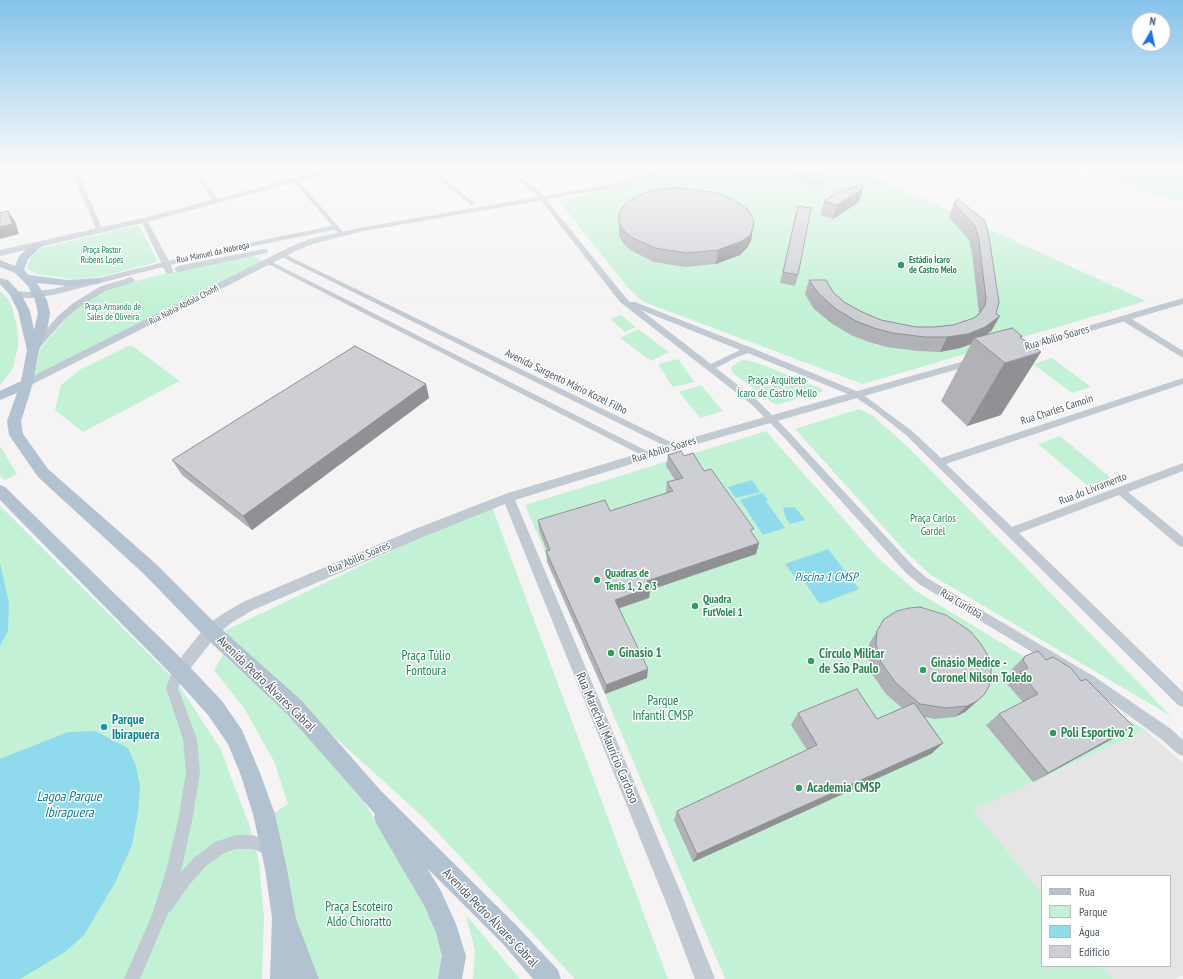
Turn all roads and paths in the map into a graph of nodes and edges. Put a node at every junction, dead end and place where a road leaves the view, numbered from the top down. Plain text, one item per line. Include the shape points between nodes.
1 (93, 214) edge
2 (170, 214) edge
3 (324, 214) edge
4 (426, 214) edge
5 (436, 214) edge
6 (555, 214) edge
7 (144, 220) junction
8 (386, 222) junction
9 (338, 230) junction
10 (100, 231) junction
11 (273, 240) junction
12 (38, 245) junction
13 (264, 251) junction
14 (0, 253) edge
15 (282, 255) junction
16 (268, 262) junction
17 (0, 264) edge
18 (167, 267) junction
19 (22, 274) junction
20 (98, 280) junction
21 (0, 281) edge
22 (14, 294) junction
23 (38, 294) junction
24 (623, 300) junction
25 (1183, 301) edge
26 (1124, 318) junction
27 (449, 337) junction
28 (434, 346) junction
29 (33, 350) junction
30 (749, 350) junction
31 (1004, 353) edge
32 (1183, 355) edge
33 (988, 357) edge
34 (710, 368) junction
35 (1183, 381) edge
36 (27, 383) junction
37 (858, 395) junction
38 (0, 396) edge
39 (771, 419) junction
40 (674, 447) junction
41 (648, 455) junction
42 (938, 462) junction
43 (1183, 467) edge
44 (0, 491) edge
45 (1120, 491) junction
46 (508, 498) junction
47 (1010, 532) junction
48 (1183, 543) edge
49 (211, 631) junction
50 (180, 670) junction
51 (1183, 701) edge
52 (1183, 749) edge
53 (374, 798) junction
54 (271, 850) junction
55 (160, 916) junction
56 (284, 918) junction
57 (132, 979) edge
58 (282, 979) edge
59 (307, 979) edge
60 (450, 979) edge
61 (548, 979) edge
62 (705, 979) edge

1 - 10 street
2 - 7 main road
3 - 9 street
4 - 8 street, Rua Manuel da Nóbrega
5 - 8 street, Rua Manuel da Nóbrega
6 - 24 street, Rua Curitiba
7 - 10 main road
7 - 18 street
8 - 9 street, Rua Manuel da Nóbrega
9 - 11 street, Rua Manuel da Nóbrega
9 - 15 street, Rua Manuel da Nóbrega
10 - 12 main road
11 - 13 street
11 - 18 street, Rua Manuel da Nóbrega
12 - 14 main road
12 - 19 main road via 23,258
13 - 16 street
13 - 18 street, Rua Manuel da Nóbrega
15 - 16 street, Rua Nabia Abdala Chohfi
15 - 27 street, Avenida Sargento Mário Kozel Filho
16 - 28 street
16 - 36 street, Rua Nabia Abdala Chohfi
17 - 19 main road
18 - 20 street, Rua Manuel da Nóbrega
18 - 29 street, Rua Manuel da Nóbrega via 88,297 61,318
19 - 20 main road via 68,283
19 - 23 main road
20 - 23 street, Rua Manuel da Nóbrega
21 - 22 main road
22 - 23 street, Rua Manuel da Nóbrega
22 - 29 main road via 24,311
23 - 29 main road via 44,313
24 - 30 street
24 - 34 street, Rua Curitiba
25 - 26 street, Rua Abílio Soares
26 - 31 street, Rua Abílio Soares
26 - 32 street
27 - 28 street
27 - 40 street, Avenida Sargento Mário Kozel Filho
28 - 41 street
29 - 36 main road, Avenida Pedro Álvares Cabral
30 - 34 street via 729,357
30 - 37 street
33 - 37 street, Rua Abílio Soares
34 - 39 street, Rua Curitiba via 754,402
35 - 42 street, Rua Charles Camoin
36 - 38 main road, Rua Nabia Abdala Chohfi
36 - 49 main road, Avenida Pedro Álvares Cabral via 14,421 16,435 43,473 150,569
37 - 39 street, Rua Abílio Soares
37 - 42 street via 909,433
39 - 40 street, Rua Abílio Soares
39 - 52 street, Rua Curitiba via 899,559 923,580 1091,682 1166,734
40 - 41 street, Rua Abílio Soares
41 - 46 street, Rua Abílio Soares
42 - 47 street
43 - 45 street, Rua do Livramento
44 - 50 main road
45 - 47 street, Rua do Livramento
45 - 48 street
46 - 49 street, Rua Abílio Soares via 418,533 248,606
46 - 62 street, Rua Marechal Maurício Cardoso
47 - 51 street
49 - 50 street, Rua Abílio Soares
49 - 53 main road, Avenida Pedro Álvares Cabral via 295,708
50 - 54 main road via 215,708 235,737 259,800
50 - 55 street via 172,688 190,739 193,772 174,871
53 - 60 main road via 433,899 448,932 454,956
53 - 61 main road, Avenida Pedro Álvares Cabral via 510,935
54 - 55 street via 253,842 236,842 220,847 200,862 184,880
54 - 56 main road
55 - 57 street
56 - 58 main road
56 - 59 main road

